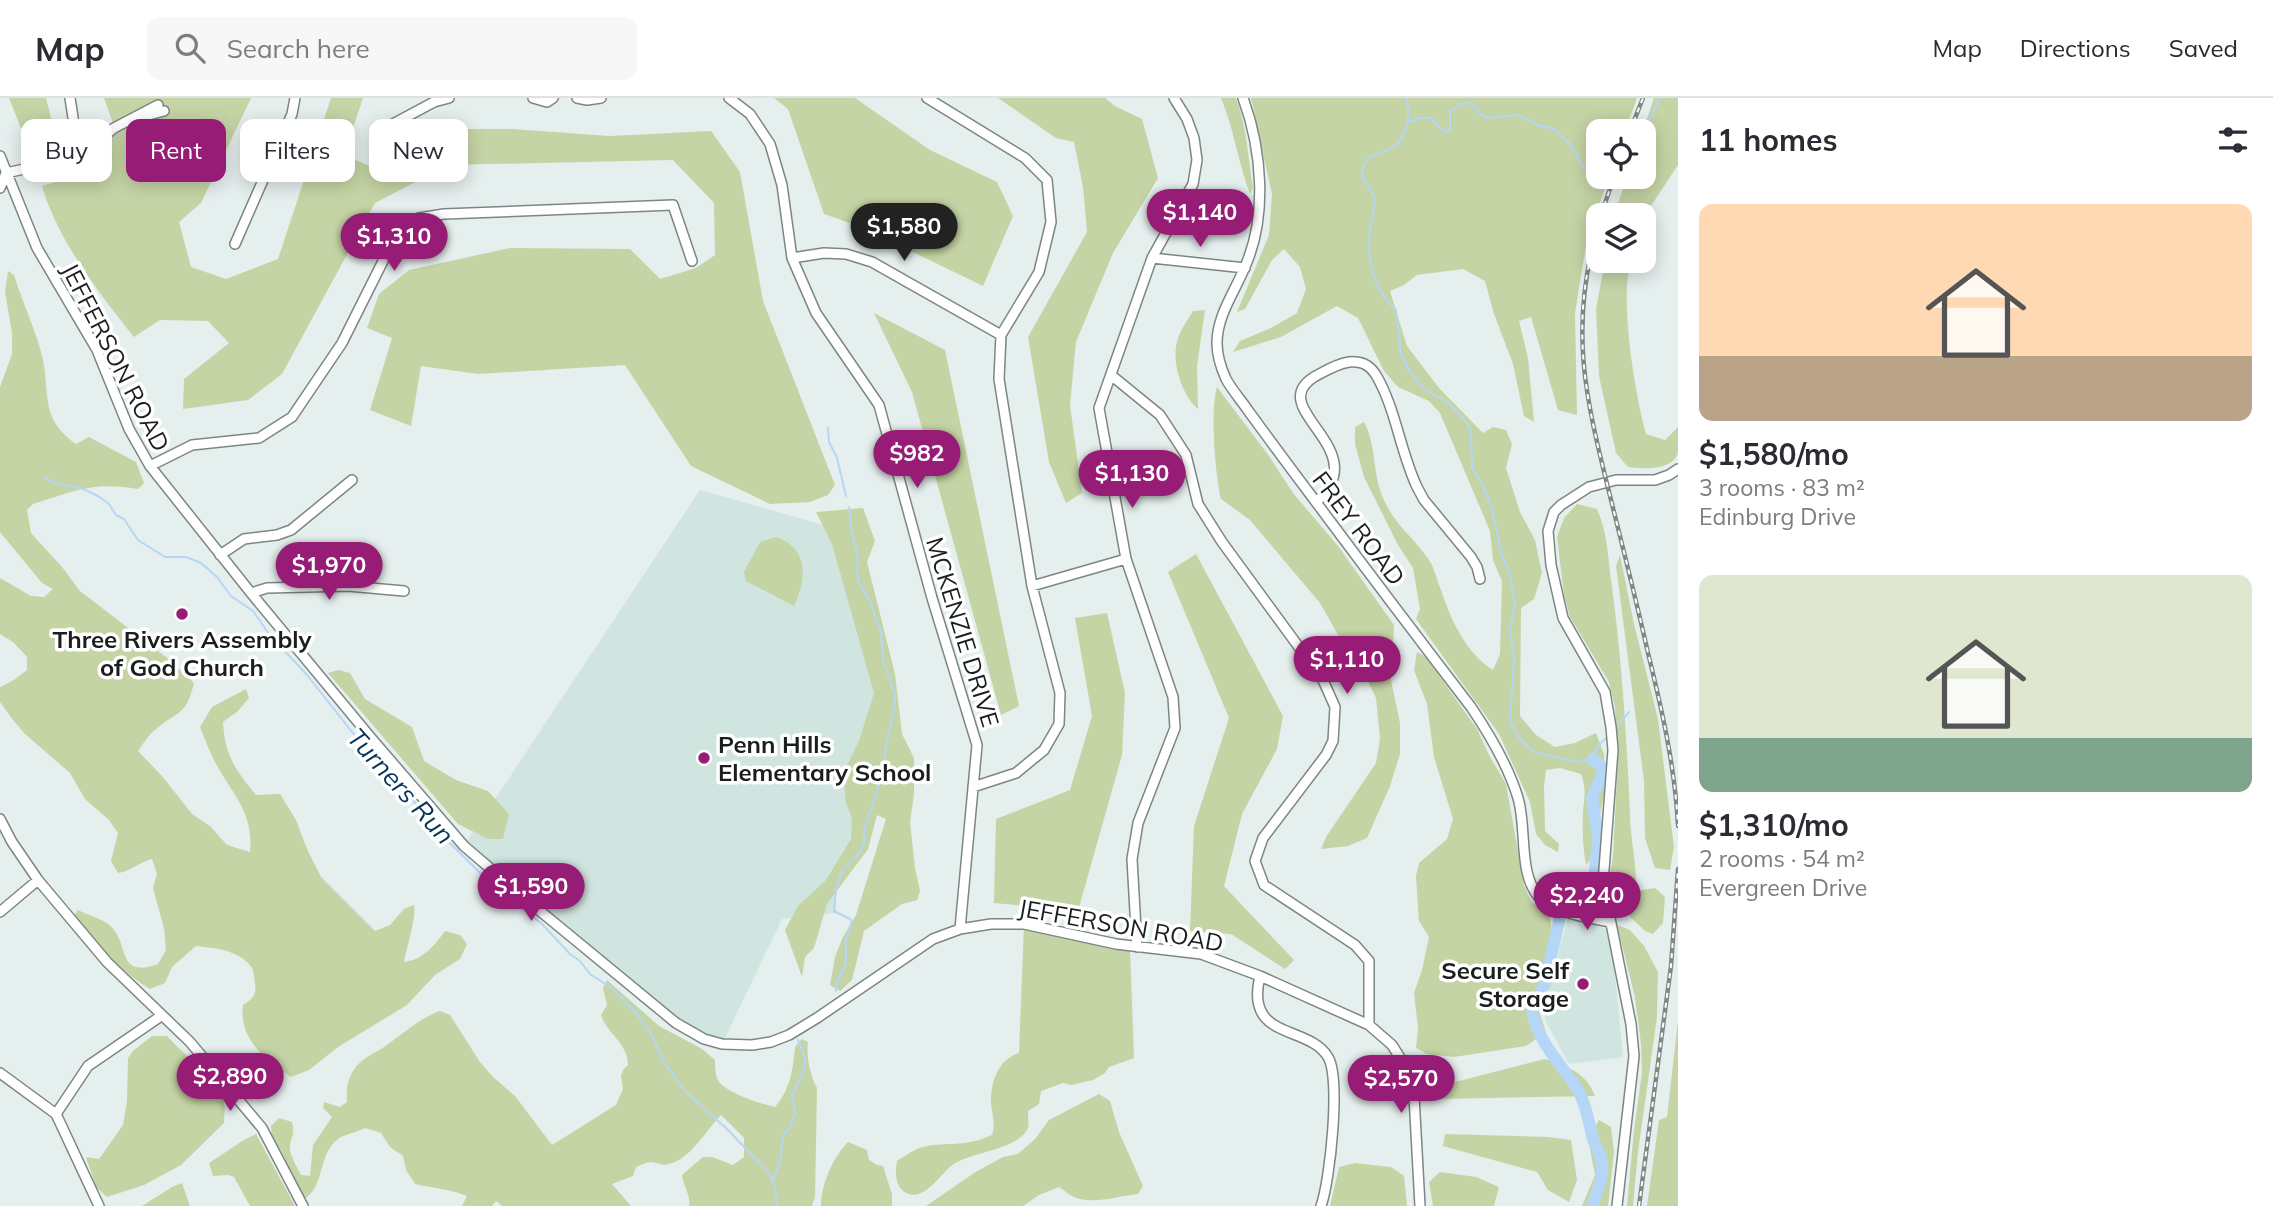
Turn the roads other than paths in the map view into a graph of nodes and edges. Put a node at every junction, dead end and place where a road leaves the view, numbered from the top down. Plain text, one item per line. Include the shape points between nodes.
1 (70, 98) edge
2 (295, 98) edge
3 (449, 98) edge
4 (533, 98) edge
5 (553, 98) edge
6 (578, 98) edge
7 (601, 98) edge
8 (729, 98) edge
9 (927, 98) edge
10 (1174, 98) edge
11 (1243, 98) edge
12 (161, 108) dead end
13 (73, 119) edge
14 (402, 119) edge
15 (112, 130) edge
16 (0, 156) edge
17 (21, 170) edge
18 (6, 173) junction
19 (0, 188) edge
20 (235, 244) dead end
21 (793, 258) junction
22 (1152, 258) junction
23 (692, 261) dead end
24 (1245, 268) junction
25 (1000, 335) junction
26 (1111, 375) junction
27 (150, 466) junction
28 (1678, 469) edge
29 (352, 480) dead end
30 (1316, 502) junction
31 (220, 555) junction
32 (1126, 559) junction
33 (1480, 579) dead end
34 (1032, 586) junction
35 (404, 591) dead end
36 (251, 593) junction
37 (973, 787) junction
38 (0, 819) edge
39 (38, 880) junction
40 (0, 912) edge
41 (1609, 922) junction
42 (960, 929) junction
43 (1137, 947) junction
44 (1260, 976) junction
45 (161, 1016) junction
46 (1369, 1025) junction
47 (0, 1073) edge
48 (56, 1114) junction
49 (99, 1206) edge
50 (303, 1206) edge
51 (1321, 1206) edge
52 (1420, 1206) edge
53 (1617, 1206) edge

1 - 13 street
2 - 20 street
3 - 14 street
4 - 5 street via 547,102
6 - 7 street
8 - 21 street, MCKENZIE DRIVE via 750,114 770,144 782,185
9 - 25 street via 1025,158 1047,180 1051,222 1039,272
10 - 22 street via 1187,119 1197,160 1189,193
11 - 24 street, FREY ROAD via 1260,185 1260,213
12 - 15 street via 137,115
16 - 18 street, JEFFERSON ROAD
17 - 18 street
18 - 19 street
18 - 27 street, JEFFERSON ROAD via 37,247 97,350 129,429
21 - 25 street via 846,254 873,262
21 - 37 street, MCKENZIE DRIVE via 817,313 879,405 976,745
22 - 24 street
22 - 26 street
23 - 27 street via 673,205 419,218 397,233 342,343 292,416 259,438 192,445
24 - 30 street, FREY ROAD via 1219,327 1220,361 1227,380
25 - 34 street via 999,379
26 - 32 street via 1099,408
26 - 46 street via 1160,415 1186,455 1198,504 1323,680 1335,707 1333,741 1326,755 1263,838 1255,860 1264,885 1355,945 1368,961
27 - 31 street, JEFFERSON ROAD
28 - 41 street via 1655,480 1598,484 1561,505 1549,521 1549,553 1563,618 1605,692 1611,727 1603,883
29 - 31 street via 291,530 244,540
30 - 33 street via 1329,489 1333,463 1329,446 1304,410 1300,393 1310,380 1331,367 1359,362 1369,367 1380,383 1416,487 1471,557
30 - 41 street, FREY ROAD via 1490,736 1517,797 1532,887 1554,908
31 - 36 street, JEFFERSON ROAD
32 - 34 street
32 - 43 street via 1172,697 1175,728 1138,823 1132,859
34 - 37 street via 1060,693 1059,724 1044,750 1016,773
35 - 36 street via 348,586 267,588
36 - 42 street, JEFFERSON ROAD via 464,846 676,1023 704,1039 741,1046 780,1039 924,944
37 - 42 street, MCKENZIE DRIVE
38 - 39 street
39 - 40 street
39 - 45 street via 107,962
41 - 53 street via 1634,1056
42 - 43 street, JEFFERSON ROAD via 1011,923
43 - 44 street, JEFFERSON ROAD via 1201,954
44 - 46 street, JEFFERSON ROAD
44 - 51 street via 1257,997 1263,1014 1277,1027 1324,1051 1333,1068 1332,1148
45 - 48 street via 88,1066
45 - 50 street via 190,1042 262,1128
46 - 52 street, JEFFERSON ROAD via 1392,1045 1411,1081
47 - 48 street
48 - 49 street

